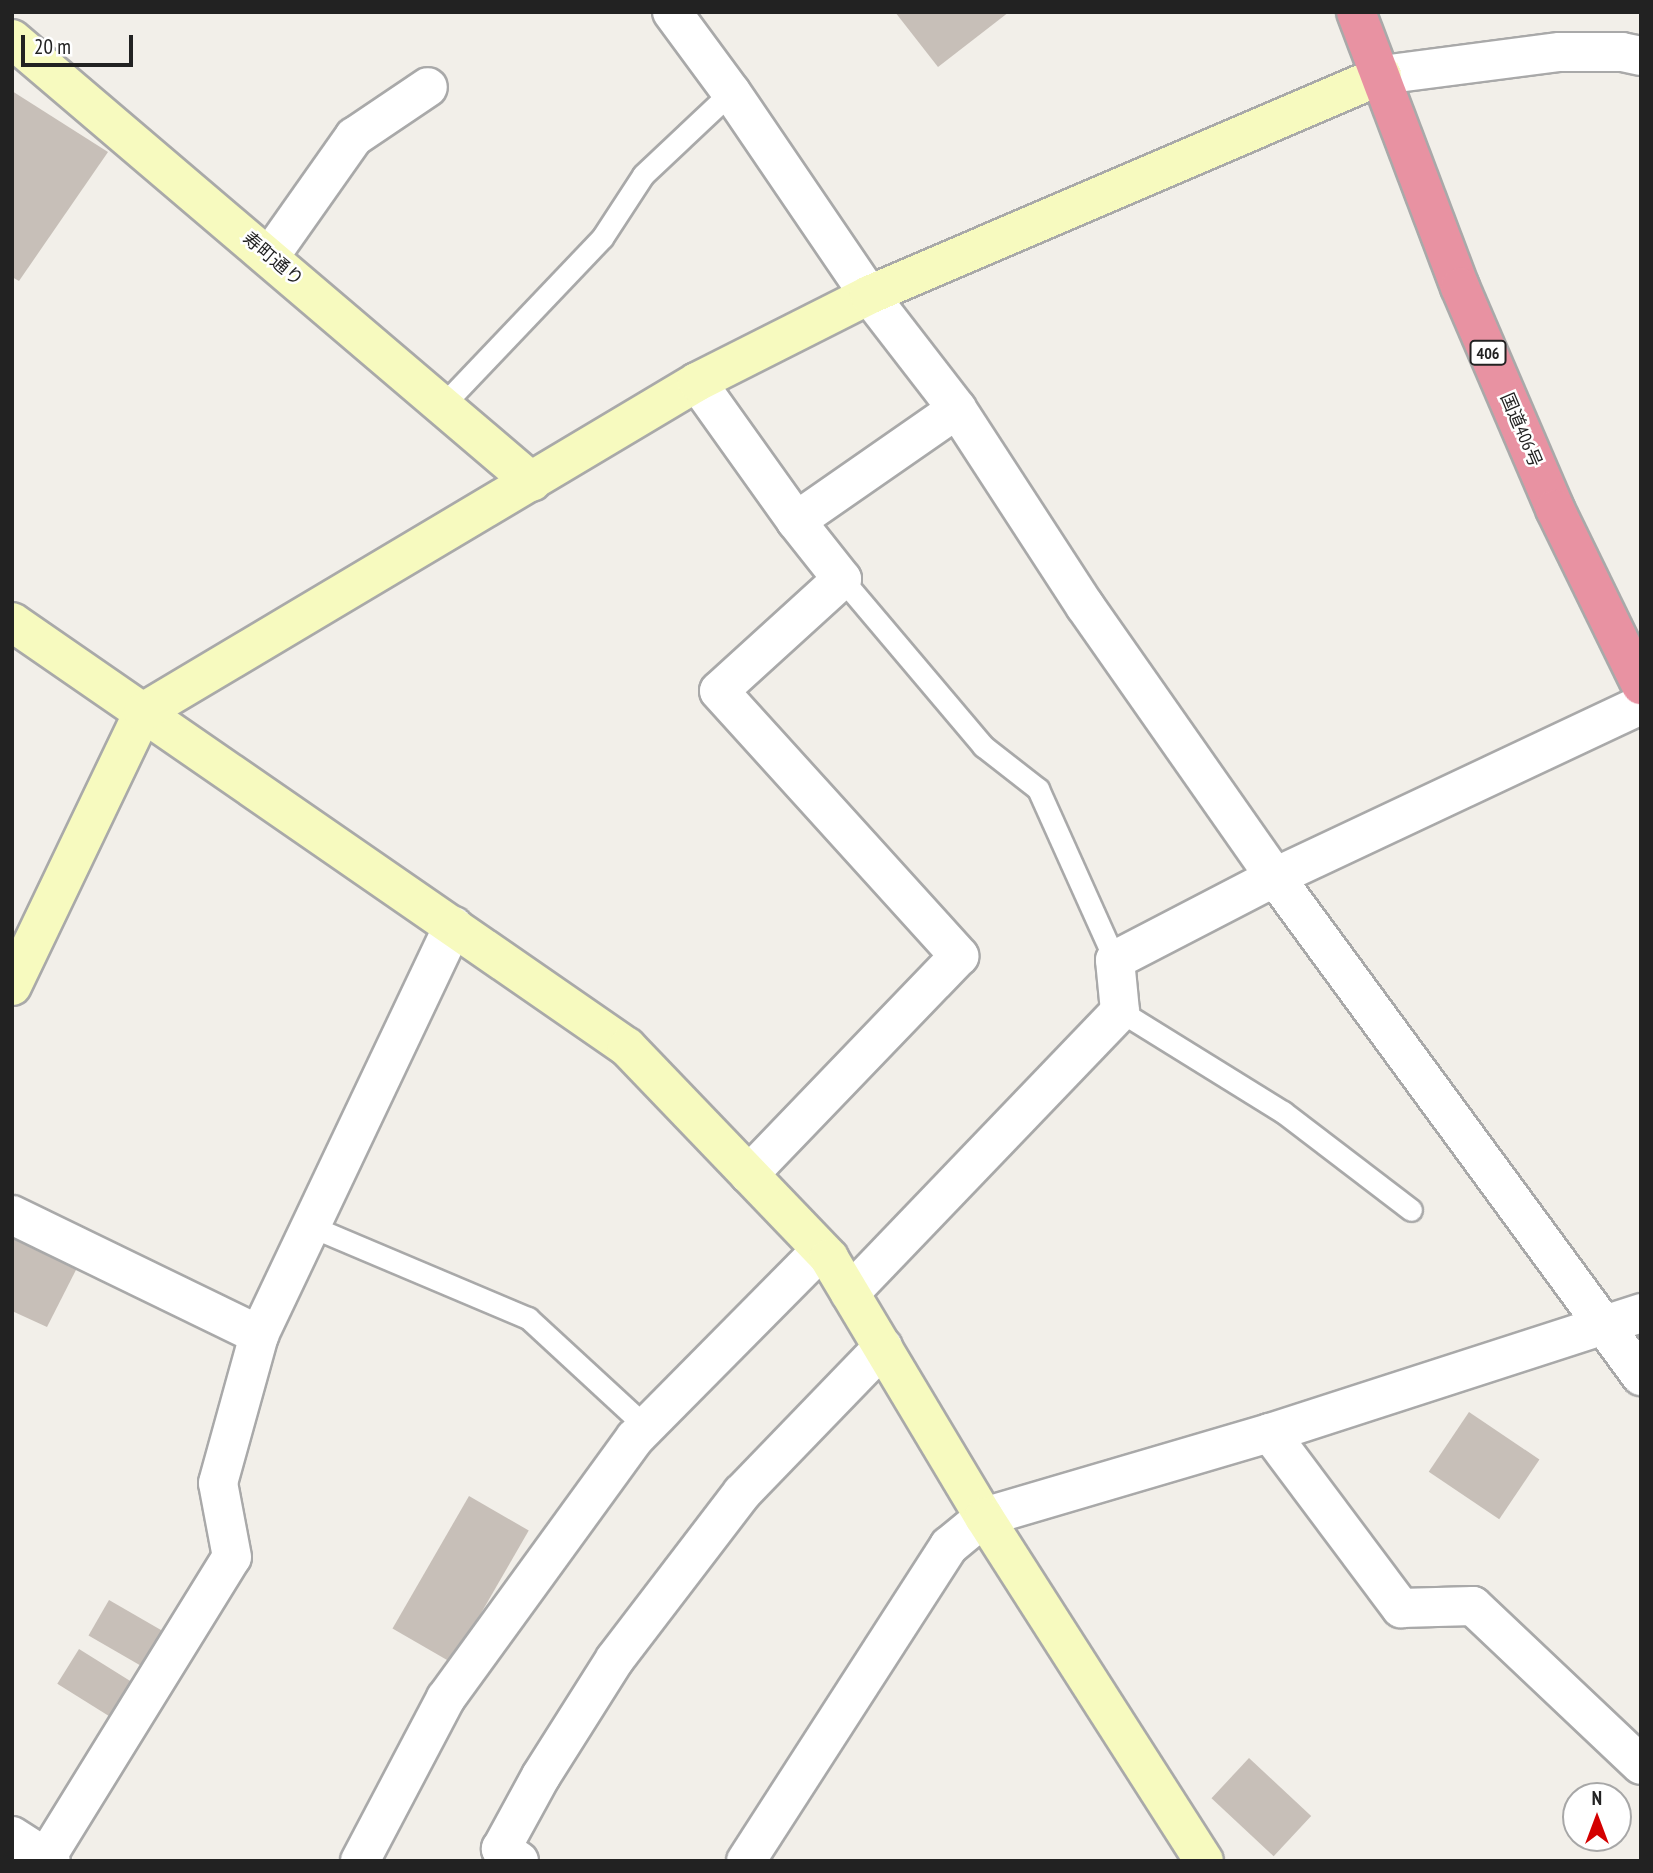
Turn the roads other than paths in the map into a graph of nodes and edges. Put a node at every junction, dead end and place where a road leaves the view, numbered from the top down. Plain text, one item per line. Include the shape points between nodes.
1 (672, 12) edge
2 (1356, 12) edge
3 (12, 39) edge
4 (1641, 56) edge
5 (1382, 75) junction
6 (428, 87) dead end
7 (731, 92) junction
8 (270, 256) junction
9 (869, 295) junction
10 (697, 382) junction
11 (443, 405) junction
12 (957, 409) junction
13 (532, 482) junction
14 (796, 522) junction
15 (842, 579) junction
16 (12, 622) edge
17 (1641, 685) edge
18 (1641, 705) edge
19 (143, 712) junction
20 (1275, 877) junction
21 (453, 926) junction
22 (1115, 960) junction
23 (12, 986) edge
24 (1120, 1010) junction
25 (749, 1174) junction
26 (1411, 1210) dead end
27 (12, 1215) edge
28 (310, 1226) junction
29 (821, 1250) junction
30 (850, 1293) junction
31 (1641, 1312) edge
32 (1601, 1325) junction
33 (258, 1335) junction
34 (883, 1347) junction
35 (1641, 1376) edge
36 (646, 1427) junction
37 (1270, 1433) junction
38 (984, 1517) junction
39 (1641, 1765) edge
40 (12, 1836) edge
41 (47, 1860) edge
42 (360, 1861) edge
43 (519, 1861) edge
44 (746, 1861) edge
45 (1204, 1861) edge

1 - 7 street
2 - 5 highway, 国道406号 / 406
3 - 8 street, 寿町通り
4 - 5 street via 1560,52
5 - 9 street
5 - 17 highway, 国道406号 / 406 via 1417,179 1466,300 1555,509
6 - 8 street via 354,137
7 - 9 street
7 - 11 lane via 643,175 602,238
8 - 11 street, 寿町通り
9 - 10 street
9 - 12 street
10 - 13 street
10 - 14 street
11 - 13 street, 寿町通り
12 - 14 street
12 - 20 street via 1086,606
13 - 19 street
14 - 15 street
15 - 22 lane via 983,746 1038,789
15 - 25 street via 719,691 959,956
16 - 19 street
18 - 20 street
19 - 21 street
19 - 23 street
20 - 22 street
20 - 32 street
21 - 25 street via 627,1047
21 - 28 street
22 - 24 street
24 - 26 lane via 1283,1112
24 - 30 street
25 - 29 street
27 - 33 street
28 - 33 street
28 - 36 lane via 528,1318
29 - 30 street
29 - 36 street
30 - 34 street
31 - 32 street
32 - 35 street
32 - 37 street
33 - 41 street via 218,1483 232,1557
34 - 38 street
34 - 43 street via 742,1493 615,1660 501,1849
36 - 42 street via 446,1698
37 - 38 street
37 - 39 street via 1401,1608 1473,1606
38 - 44 street via 949,1546
38 - 45 street
40 - 41 street

